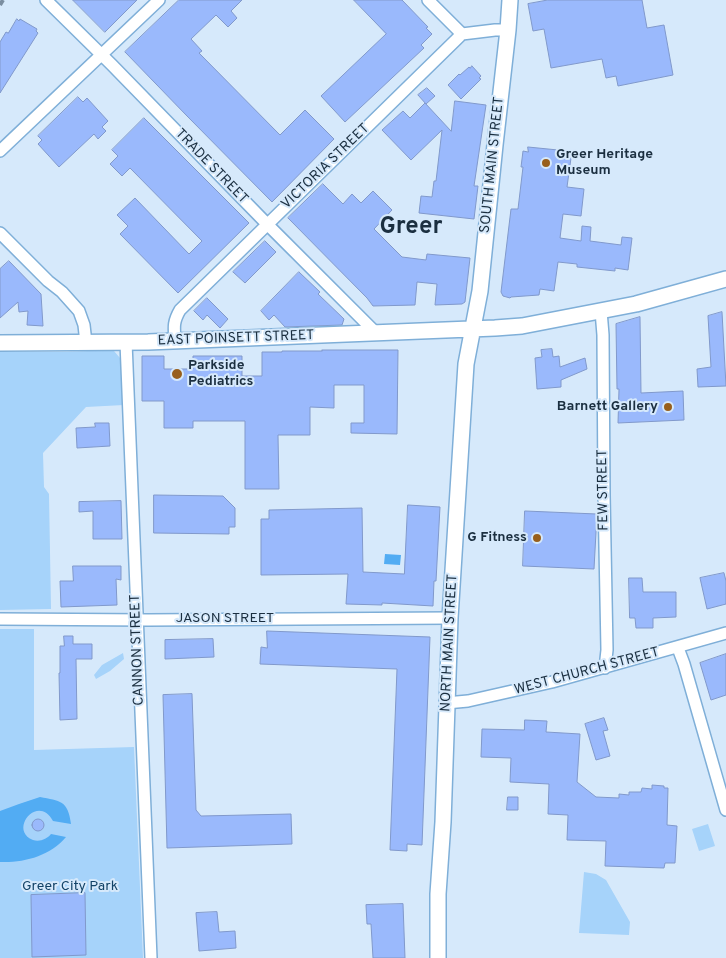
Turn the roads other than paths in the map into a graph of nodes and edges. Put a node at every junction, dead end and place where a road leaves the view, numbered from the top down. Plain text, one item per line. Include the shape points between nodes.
1 (46, 0) edge
2 (159, 0) edge
3 (428, 0) edge
4 (510, 0) edge
5 (508, 30) junction
6 (462, 34) junction
7 (102, 55) junction
8 (0, 151) edge
9 (267, 224) junction
10 (0, 233) edge
11 (726, 279) edge
12 (601, 311) junction
13 (360, 316) junction
14 (473, 329) junction
15 (376, 333) junction
16 (351, 334) junction
17 (175, 341) junction
18 (126, 342) junction
19 (0, 343) edge
20 (86, 343) junction
21 (450, 618) junction
22 (0, 619) edge
23 (137, 620) junction
24 (726, 633) edge
25 (678, 648) junction
26 (605, 668) junction
27 (446, 703) junction
28 (726, 810) edge
29 (151, 958) edge
30 (438, 958) edge

1 - 7 street, TRADE STREET
2 - 7 street
3 - 6 street
4 - 5 main road, SOUTH MAIN STREET
5 - 6 street
5 - 14 main road, SOUTH MAIN STREET via 480,291
6 - 9 street, VICTORIA STREET
7 - 8 street
7 - 9 street, TRADE STREET
9 - 13 street, TRADE STREET
9 - 17 street, VICTORIA STREET via 180,310 175,320
10 - 20 street via 79,311
11 - 12 main road, EAST POINSETT STREET
12 - 14 main road, EAST POINSETT STREET via 522,326
12 - 26 street, FEW STREET
13 - 15 street, TRADE STREET
13 - 16 street
14 - 15 main road, EAST POINSETT STREET
14 - 21 main road, NORTH MAIN STREET via 466,364
15 - 16 main road, EAST POINSETT STREET
16 - 17 main road, EAST POINSETT STREET
17 - 18 main road, EAST POINSETT STREET
18 - 20 main road, EAST POINSETT STREET
18 - 23 street, CANNON STREET
19 - 20 main road, EAST POINSETT STREET
21 - 23 street, JASON STREET
21 - 27 main road, NORTH MAIN STREET
22 - 23 street, JASON STREET
23 - 29 street, CANNON STREET
24 - 25 street, WEST CHURCH STREET
25 - 26 street, WEST CHURCH STREET
25 - 28 street
26 - 27 street, WEST CHURCH STREET via 474,700
27 - 30 main road, NORTH MAIN STREET

